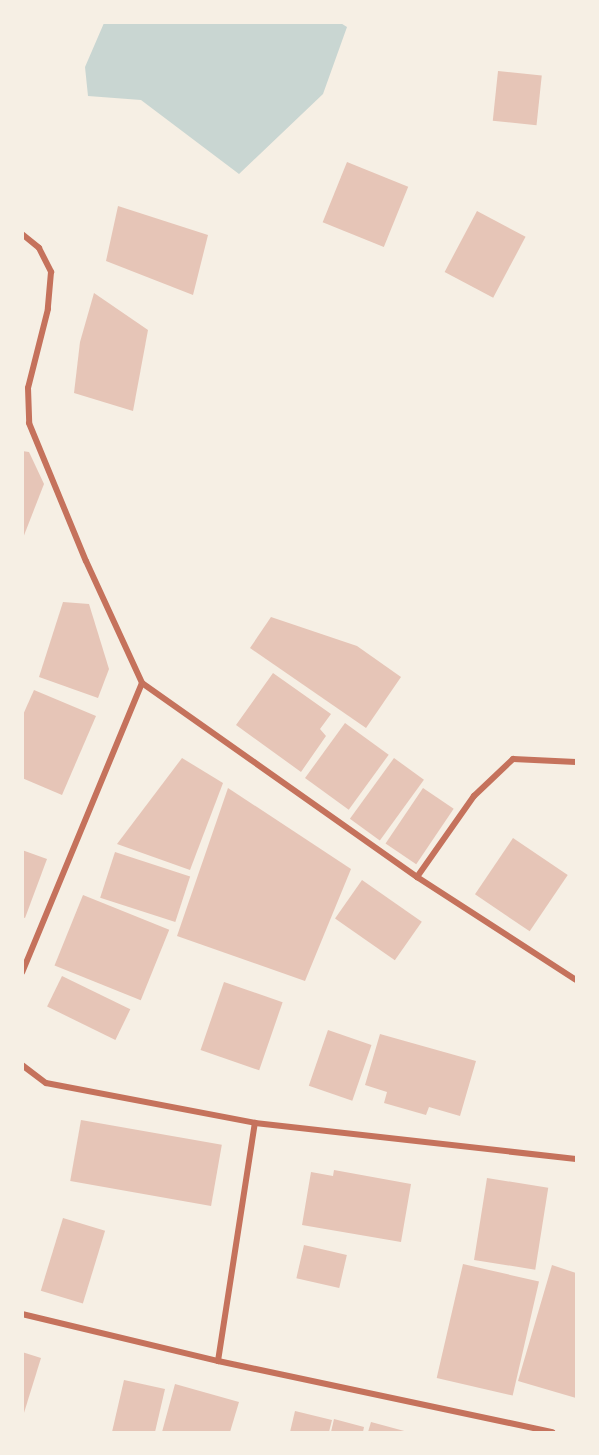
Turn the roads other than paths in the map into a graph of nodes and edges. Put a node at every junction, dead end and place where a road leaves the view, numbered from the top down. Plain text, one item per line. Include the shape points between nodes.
1 (22, 234) edge
2 (26, 423) edge
3 (142, 683) junction
4 (576, 762) edge
5 (417, 878) junction
6 (22, 972) edge
7 (576, 980) edge
8 (22, 1065) edge
9 (255, 1123) junction
10 (576, 1159) edge
11 (22, 1314) edge
12 (218, 1361) junction
13 (553, 1432) edge

1 - 2 street via 39,248 51,272 48,309 28,388
2 - 3 street
3 - 5 street
3 - 6 street
4 - 5 street via 513,759 474,796
5 - 7 street
8 - 9 street via 46,1083
9 - 10 street
9 - 12 street
11 - 12 street
12 - 13 street

